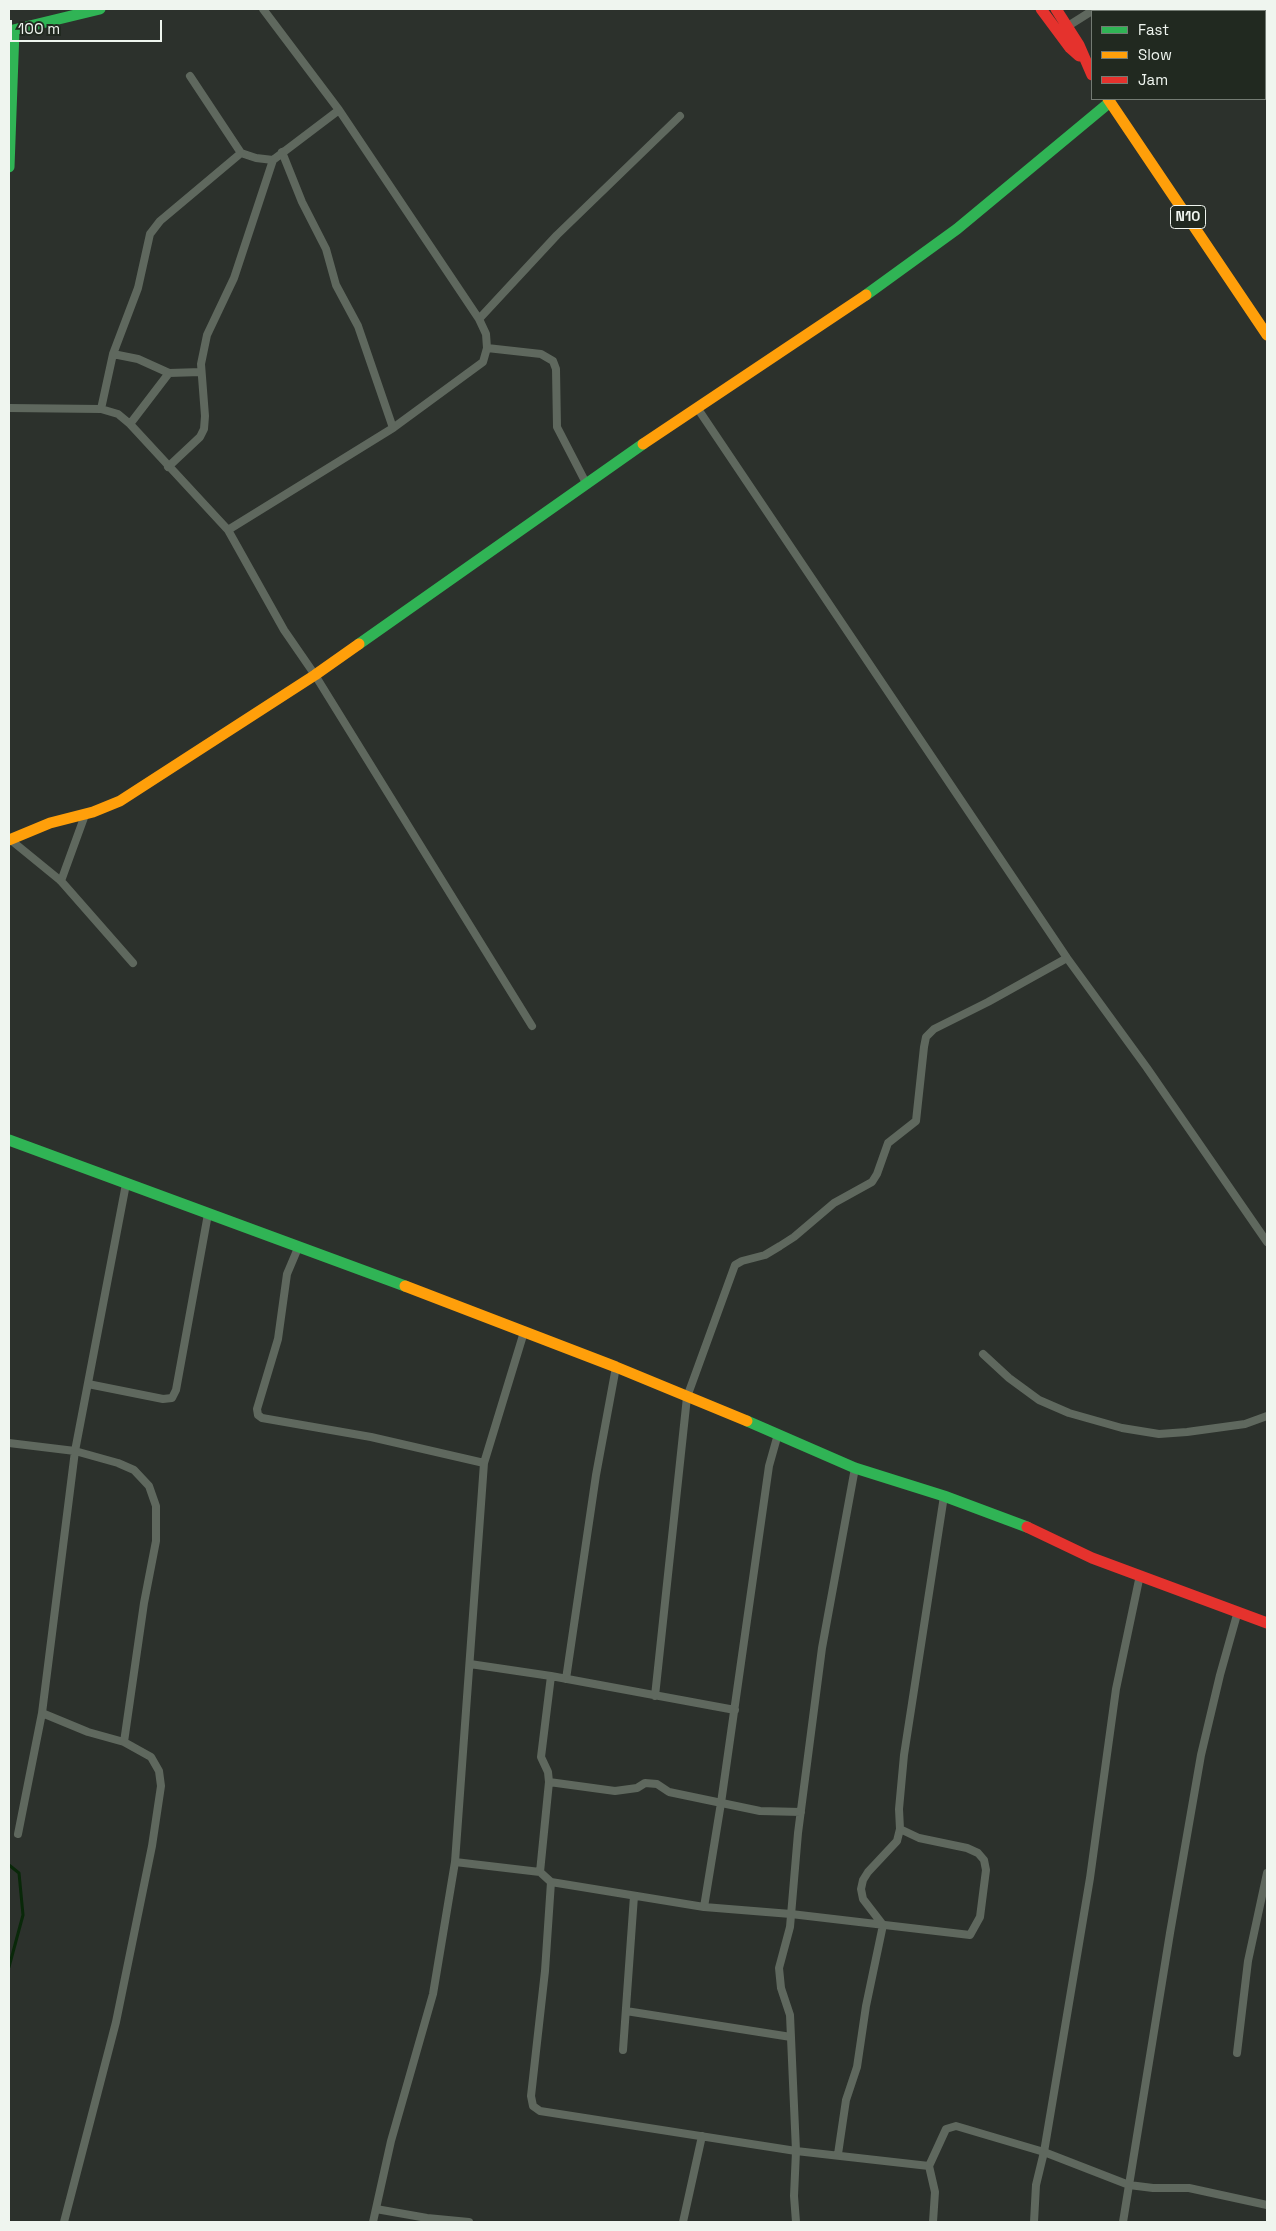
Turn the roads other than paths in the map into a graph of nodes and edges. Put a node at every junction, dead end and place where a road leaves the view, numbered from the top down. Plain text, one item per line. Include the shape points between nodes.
1 (100, 9) edge
2 (263, 9) edge
3 (1041, 9) edge
4 (1056, 9) edge
5 (1091, 12) edge
6 (1068, 26) junction
7 (12, 31) edge
8 (1084, 60) junction
9 (1091, 73) edge
10 (190, 76) dead end
11 (1109, 100) edge
12 (339, 110) junction
13 (680, 116) dead end
14 (282, 152) junction
15 (241, 153) junction
16 (274, 160) junction
17 (9, 167) edge
18 (479, 319) junction
19 (1266, 331) edge
20 (487, 348) junction
21 (113, 354) junction
22 (201, 372) junction
23 (169, 373) junction
24 (9, 408) edge
25 (101, 409) junction
26 (698, 409) junction
27 (130, 424) junction
28 (393, 428) junction
29 (168, 467) junction
30 (586, 483) junction
31 (228, 530) junction
32 (315, 675) junction
33 (84, 815) junction
34 (10, 840) edge
35 (61, 881) junction
36 (1067, 958) junction
37 (133, 963) dead end
38 (532, 1026) dead end
39 (9, 1140) edge
40 (126, 1184) junction
41 (208, 1214) junction
42 (1267, 1242) edge
43 (298, 1248) junction
44 (524, 1332) junction
45 (983, 1354) dead end
46 (616, 1367) junction
47 (88, 1384) junction
48 (687, 1397) junction
49 (1267, 1416) edge
50 (778, 1434) junction
51 (9, 1443) edge
52 (74, 1451) junction
53 (484, 1463) junction
54 (855, 1468) junction
55 (944, 1496) junction
56 (1140, 1575) junction
57 (1238, 1611) junction
58 (1267, 1623) edge
59 (470, 1664) junction
60 (551, 1676) junction
61 (566, 1679) junction
62 (655, 1696) junction
63 (735, 1710) junction
64 (42, 1713) junction
65 (124, 1742) junction
66 (549, 1782) junction
67 (722, 1803) junction
68 (800, 1812) junction
69 (900, 1829) junction
70 (18, 1834) dead end
71 (455, 1862) junction
72 (540, 1872) junction
73 (1267, 1873) edge
74 (551, 1882) junction
75 (634, 1896) junction
76 (704, 1907) junction
77 (791, 1914) junction
78 (883, 1925) junction
79 (626, 2011) junction
80 (791, 2037) junction
81 (623, 2050) dead end
82 (1237, 2053) dead end
83 (702, 2136) junction
84 (796, 2150) junction
85 (1044, 2152) junction
86 (838, 2154) junction
87 (929, 2166) junction
88 (1128, 2185) junction
89 (1267, 2205) edge
90 (376, 2209) junction
91 (64, 2222) edge
92 (373, 2222) edge
93 (469, 2222) edge
94 (683, 2222) edge
95 (796, 2222) edge
96 (933, 2222) edge
97 (1034, 2222) edge
98 (1123, 2222) edge

1 - 7 main road
2 - 12 street
3 - 8 main road via 1070,48
4 - 6 main road
5 - 6 street
6 - 8 main road
7 - 17 main road
8 - 9 main road
10 - 15 street
11 - 19 main road, N10
11 - 26 main road via 957,229 900,272
12 - 14 street
12 - 18 street
13 - 18 street via 557,235
14 - 16 street
14 - 28 street via 326,249 336,284 358,326
15 - 16 street
15 - 21 street via 160,221 150,234 138,288
16 - 22 street via 234,278 207,335
18 - 20 street via 486,334
20 - 28 street via 483,362
20 - 30 street via 541,354 553,361 556,369 557,427
21 - 23 street
21 - 25 street
22 - 23 street
22 - 29 street via 204,429 200,437
23 - 27 street
24 - 25 street
25 - 27 street via 112,410
26 - 30 main road
26 - 36 street
27 - 29 street
28 - 31 street
29 - 31 street
30 - 32 main road
31 - 32 street via 284,630
32 - 33 main road via 120,801
32 - 38 street
33 - 34 main road via 50,823
33 - 35 street
34 - 35 street
35 - 37 street
36 - 42 street
36 - 48 street via 934,1029 926,1037 916,1121 888,1143 872,1182 834,1203 780,1246 735,1265
39 - 40 main road
40 - 41 main road
40 - 47 street
41 - 43 main road
41 - 47 street via 172,1398
43 - 44 main road
43 - 53 street via 287,1274 278,1338 258,1415
44 - 46 main road
44 - 53 street
45 - 49 street via 1039,1400 1069,1413 1122,1428 1168,1434 1245,1424
46 - 48 main road
46 - 61 street via 596,1475
47 - 52 street
48 - 50 main road
48 - 62 street
50 - 54 main road
50 - 63 street via 769,1466
51 - 52 street
52 - 64 street
52 - 65 street via 118,1462 134,1470 149,1486 156,1506 156,1541
53 - 59 street
54 - 55 main road
54 - 68 street via 822,1648
55 - 56 main road via 1018,1523 1092,1558
55 - 69 street via 904,1755
56 - 57 main road
56 - 85 street via 1116,1689 1088,1887
57 - 58 main road
57 - 88 street via 1201,1754
59 - 60 street
59 - 71 street
60 - 61 street
60 - 66 street via 541,1757
61 - 62 street
62 - 63 street
63 - 67 street
64 - 65 street via 88,1732
64 - 70 street
65 - 91 street via 151,1757 160,1771 161,1786 116,2022
66 - 67 street via 615,1791 637,1788 645,1783 656,1784 669,1792
66 - 72 street
67 - 68 street via 769,1812
67 - 76 street
68 - 77 street
69 - 78 street via 897,1841 868,1872 861,1889 863,1899
69 - 78 street via 919,1838 978,1852 986,1870 980,1917 970,1936
71 - 72 street
71 - 90 street via 433,1994 391,2140
72 - 74 street
73 - 82 street via 1248,1961
74 - 75 street
74 - 83 street via 531,2096 533,2106 540,2112
75 - 76 street
75 - 79 street
76 - 77 street
77 - 78 street
77 - 80 street via 779,1968 781,1988 790,2015
78 - 86 street via 857,2067 846,2100
79 - 80 street
79 - 81 street
80 - 84 street
83 - 84 street
83 - 94 street
84 - 86 street
84 - 95 street
85 - 87 street via 956,2126 946,2129
85 - 88 street
85 - 97 street via 1036,2185
86 - 87 street
87 - 96 street via 936,2192
88 - 89 street via 1189,2188
88 - 98 street
90 - 92 street
90 - 93 street

